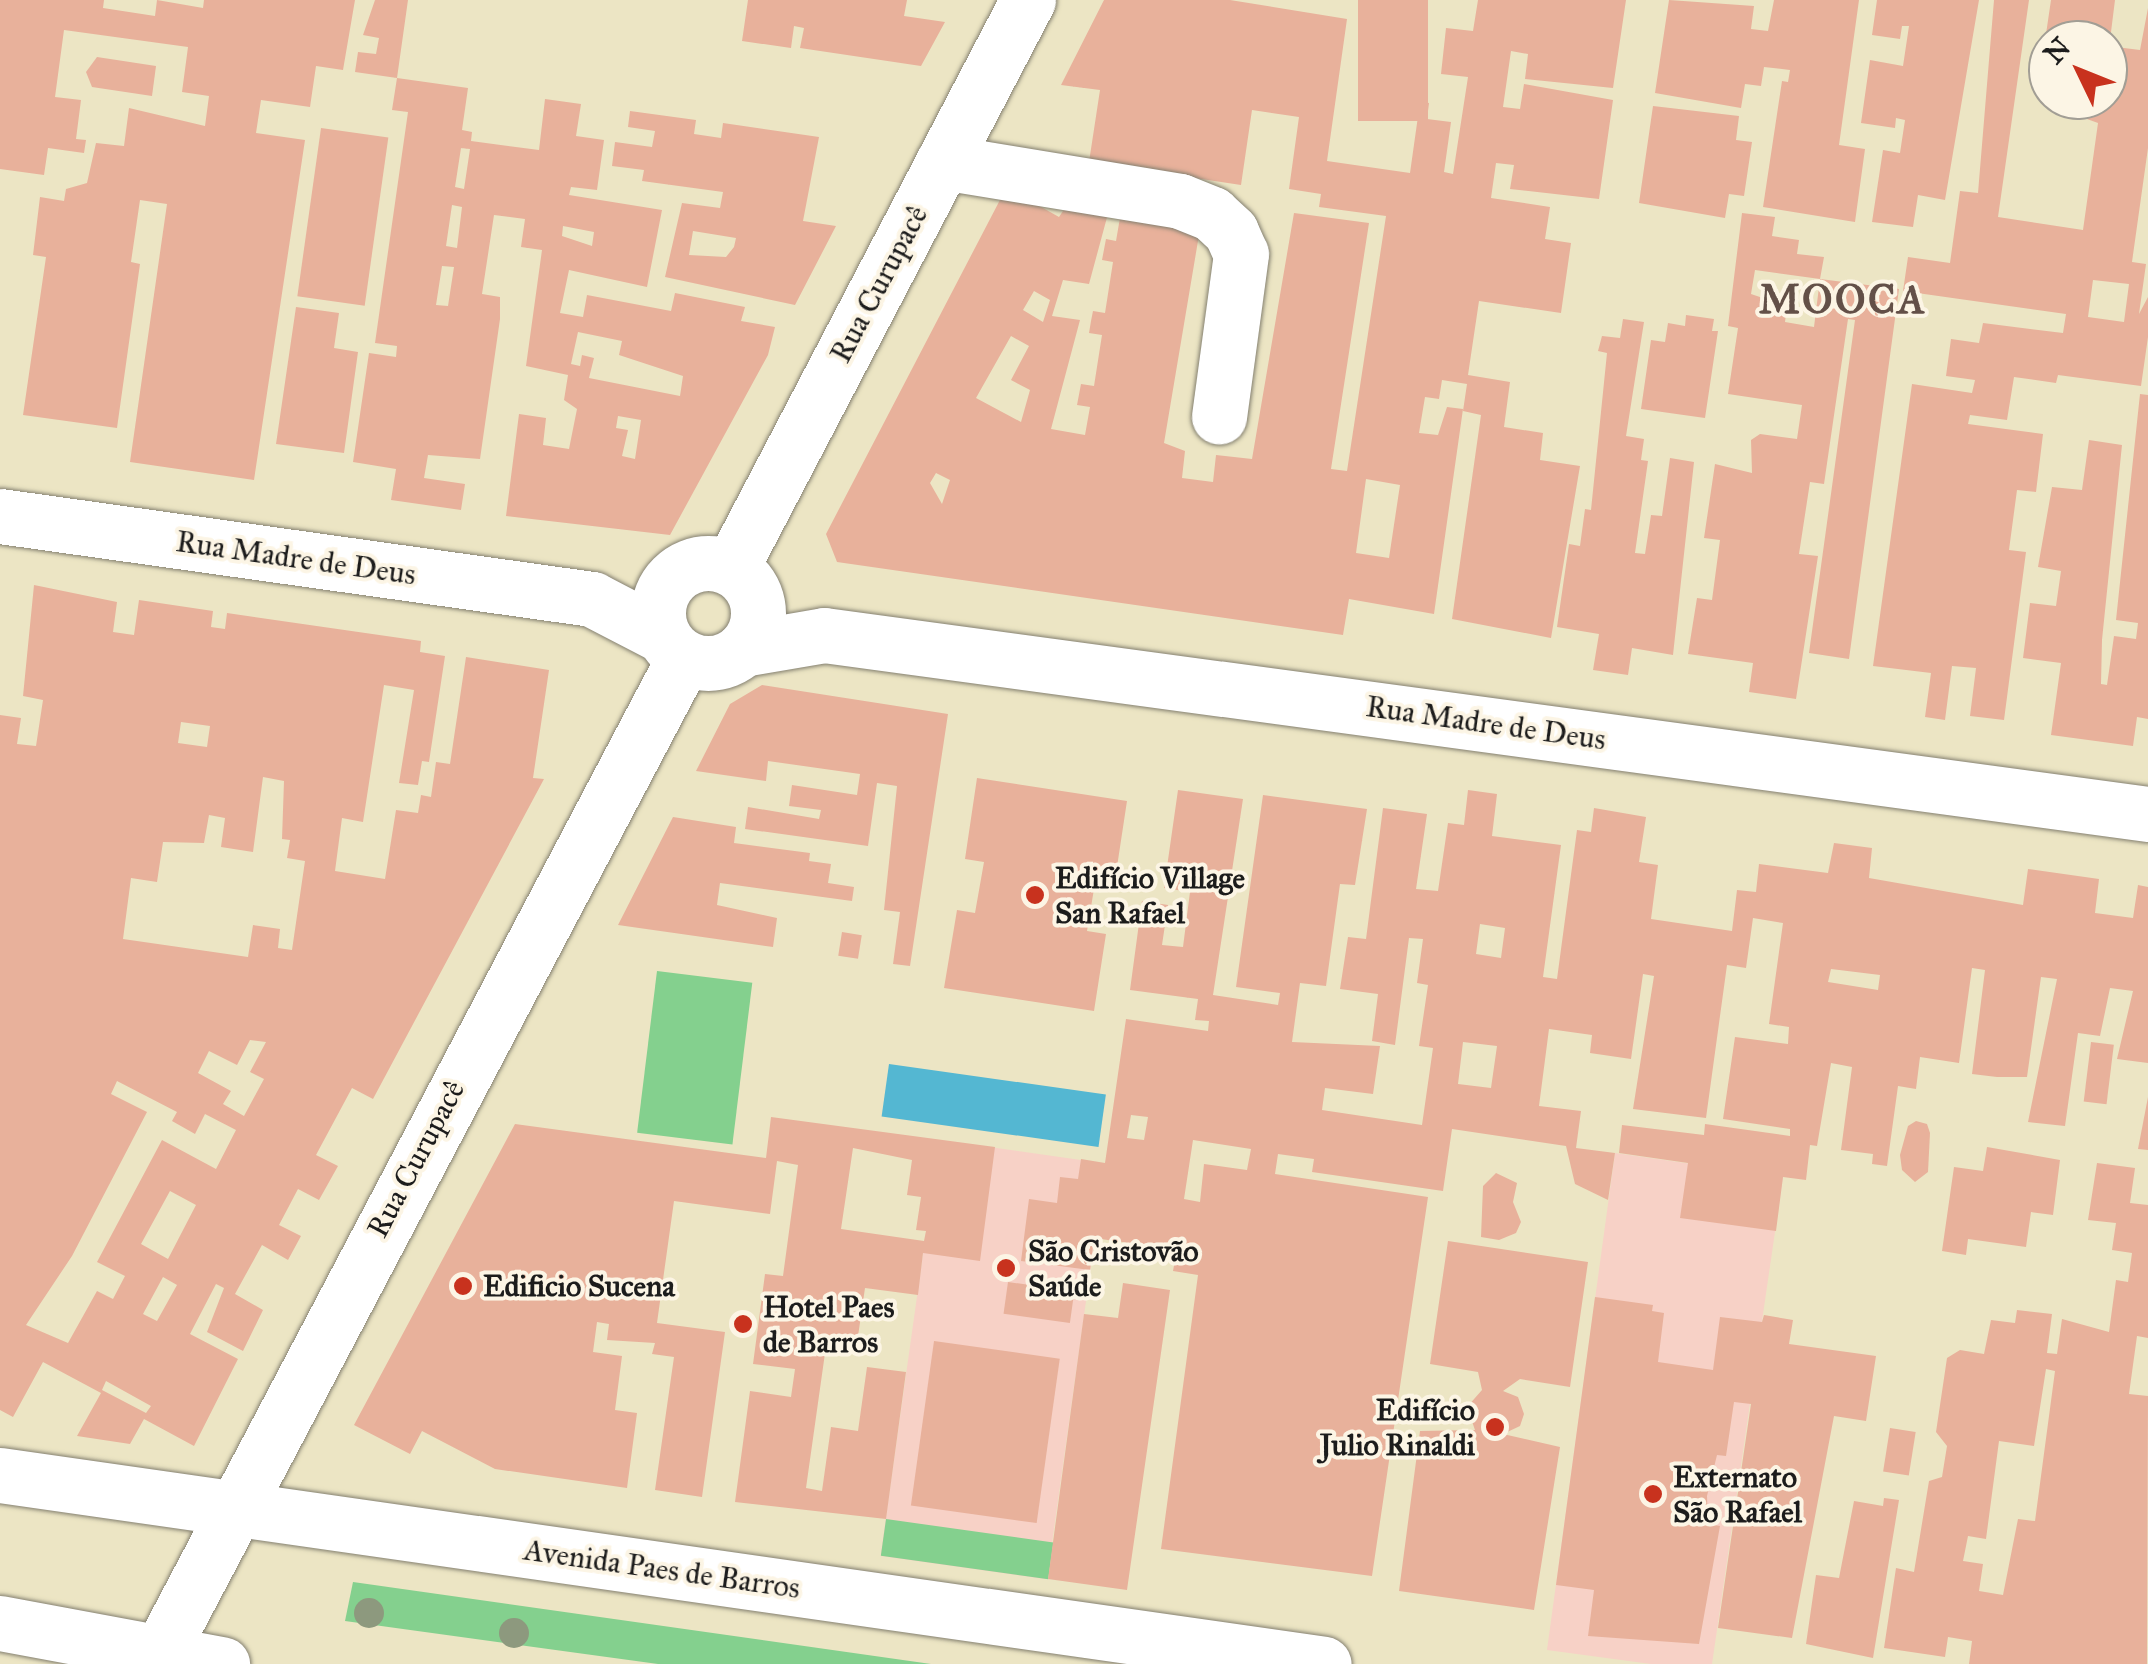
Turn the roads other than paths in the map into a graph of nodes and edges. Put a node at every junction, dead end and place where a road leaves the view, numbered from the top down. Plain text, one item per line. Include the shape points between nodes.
1 (1028, 0) edge
2 (943, 162) junction
3 (1219, 417) dead end
4 (0, 516) edge
5 (672, 578) junction
6 (742, 579) junction
7 (592, 599) junction
8 (824, 635) junction
9 (673, 647) junction
10 (743, 649) junction
11 (2148, 814) edge
12 (0, 1475) edge
13 (234, 1508) junction
14 (0, 1623) edge
15 (156, 1660) edge
16 (222, 1664) edge
17 (1324, 1664) edge

1 - 2 street, Rua Curupacê
2 - 3 street via 1180,201 1222,223 1240,254 1240,273
2 - 6 street, Rua Curupacê
4 - 7 street, Rua Madre de Deus
5 - 6 street via 700,563
5 - 7 street, Rua Madre de Deus
5 - 9 street via 658,606
6 - 8 street, Rua Madre de Deus
6 - 10 street via 758,621
7 - 9 street, Rua Madre de Deus
8 - 10 street, Rua Madre de Deus
8 - 11 street, Rua Madre de Deus
9 - 10 street via 715,663
9 - 13 street, Rua Curupacê
12 - 13 street, Avenida Paes de Barros
13 - 15 street, Rua Curupacê
13 - 17 street, Avenida Paes de Barros
14 - 15 street
15 - 16 street

